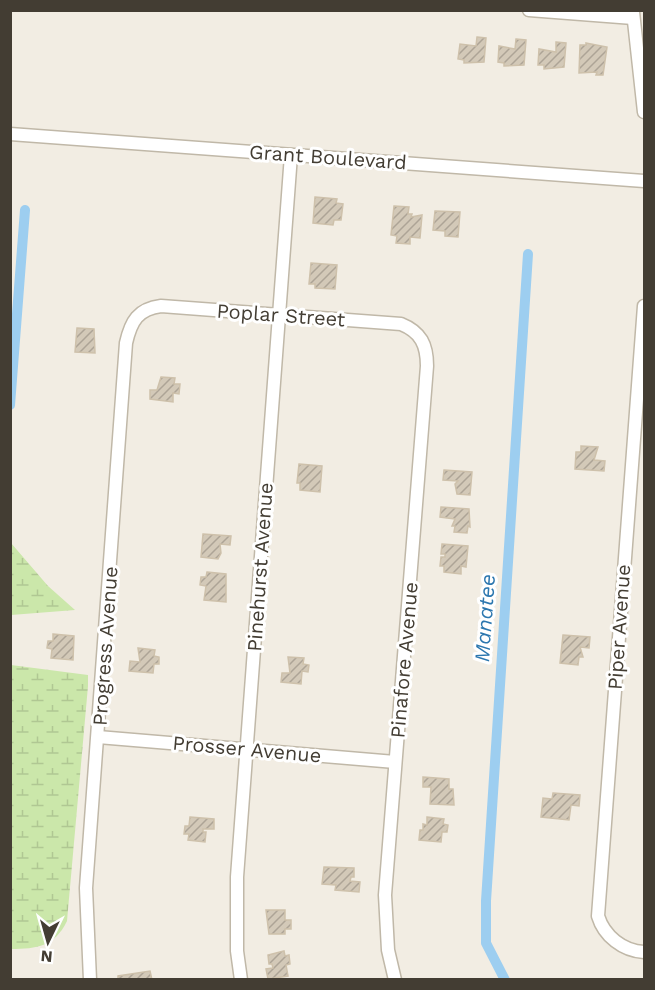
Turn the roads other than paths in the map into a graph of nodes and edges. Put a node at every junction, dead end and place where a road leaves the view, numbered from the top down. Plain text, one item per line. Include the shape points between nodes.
1 (529, 10) edge
2 (633, 14) edge
3 (645, 112) edge
4 (10, 134) edge
5 (291, 154) junction
6 (645, 181) edge
7 (645, 306) edge
8 (279, 314) junction
9 (137, 315) joint
10 (423, 340) joint
11 (643, 343) edge
12 (98, 736) junction
13 (247, 748) junction
14 (395, 762) junction
15 (645, 952) edge
16 (90, 980) edge
17 (241, 980) edge
18 (395, 980) edge

1 - 2 street
2 - 3 street
4 - 5 street, Grant Boulevard
5 - 6 street, Grant Boulevard
5 - 8 street, Pinehurst Avenue
7 - 11 street, Piper Avenue
8 - 9 street, Poplar Street via 161,306 149,307
8 - 10 street, Poplar Street via 401,324 413,328
8 - 13 street, Pinehurst Avenue
9 - 12 street, Progress Avenue via 126,343
10 - 14 street, Pinafore Avenue via 427,366
11 - 15 street, Piper Avenue via 598,916 602,928 616,942
12 - 13 street, Prosser Avenue
12 - 16 street, Progress Avenue via 86,893
13 - 14 street, Prosser Avenue
13 - 17 street, Pinehurst Avenue via 236,887
14 - 18 street, Pinafore Avenue via 385,895 388,950

